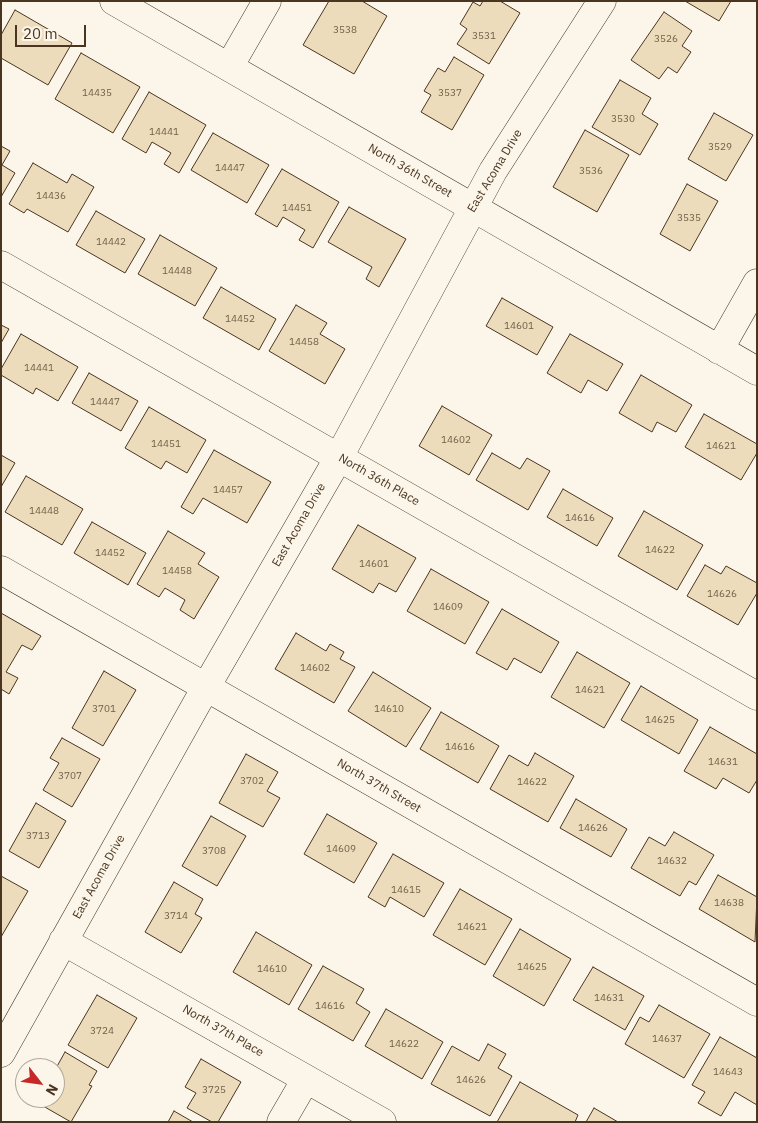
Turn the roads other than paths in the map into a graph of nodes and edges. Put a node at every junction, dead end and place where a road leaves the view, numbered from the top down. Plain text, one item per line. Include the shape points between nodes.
1 (114, 1) edge
2 (267, 1) edge
3 (602, 1) edge
4 (229, 67) junction
5 (472, 208) junction
6 (1, 265) edge
7 (757, 283) edge
8 (719, 350) junction
9 (757, 372) edge
10 (339, 457) junction
11 (1, 570) edge
12 (206, 687) junction
13 (757, 696) edge
14 (63, 941) junction
15 (757, 1002) edge
16 (1, 1053) edge
17 (306, 1078) junction
18 (281, 1122) edge
19 (382, 1122) edge

1 - 4 street, North 36th Street
2 - 4 street
3 - 5 street, East Acoma Drive
4 - 5 street, North 36th Street
5 - 8 street, North 36th Street
5 - 10 street, East Acoma Drive
6 - 10 street, North 36th Place
7 - 8 street
8 - 9 street, North 36th Street
10 - 12 street, East Acoma Drive
10 - 13 street, North 36th Place
11 - 12 street, North 37th Street
12 - 14 street, East Acoma Drive
12 - 15 street, North 37th Street
14 - 16 street, East Acoma Drive
14 - 17 street, North 37th Place
17 - 18 street
17 - 19 street, North 37th Place

